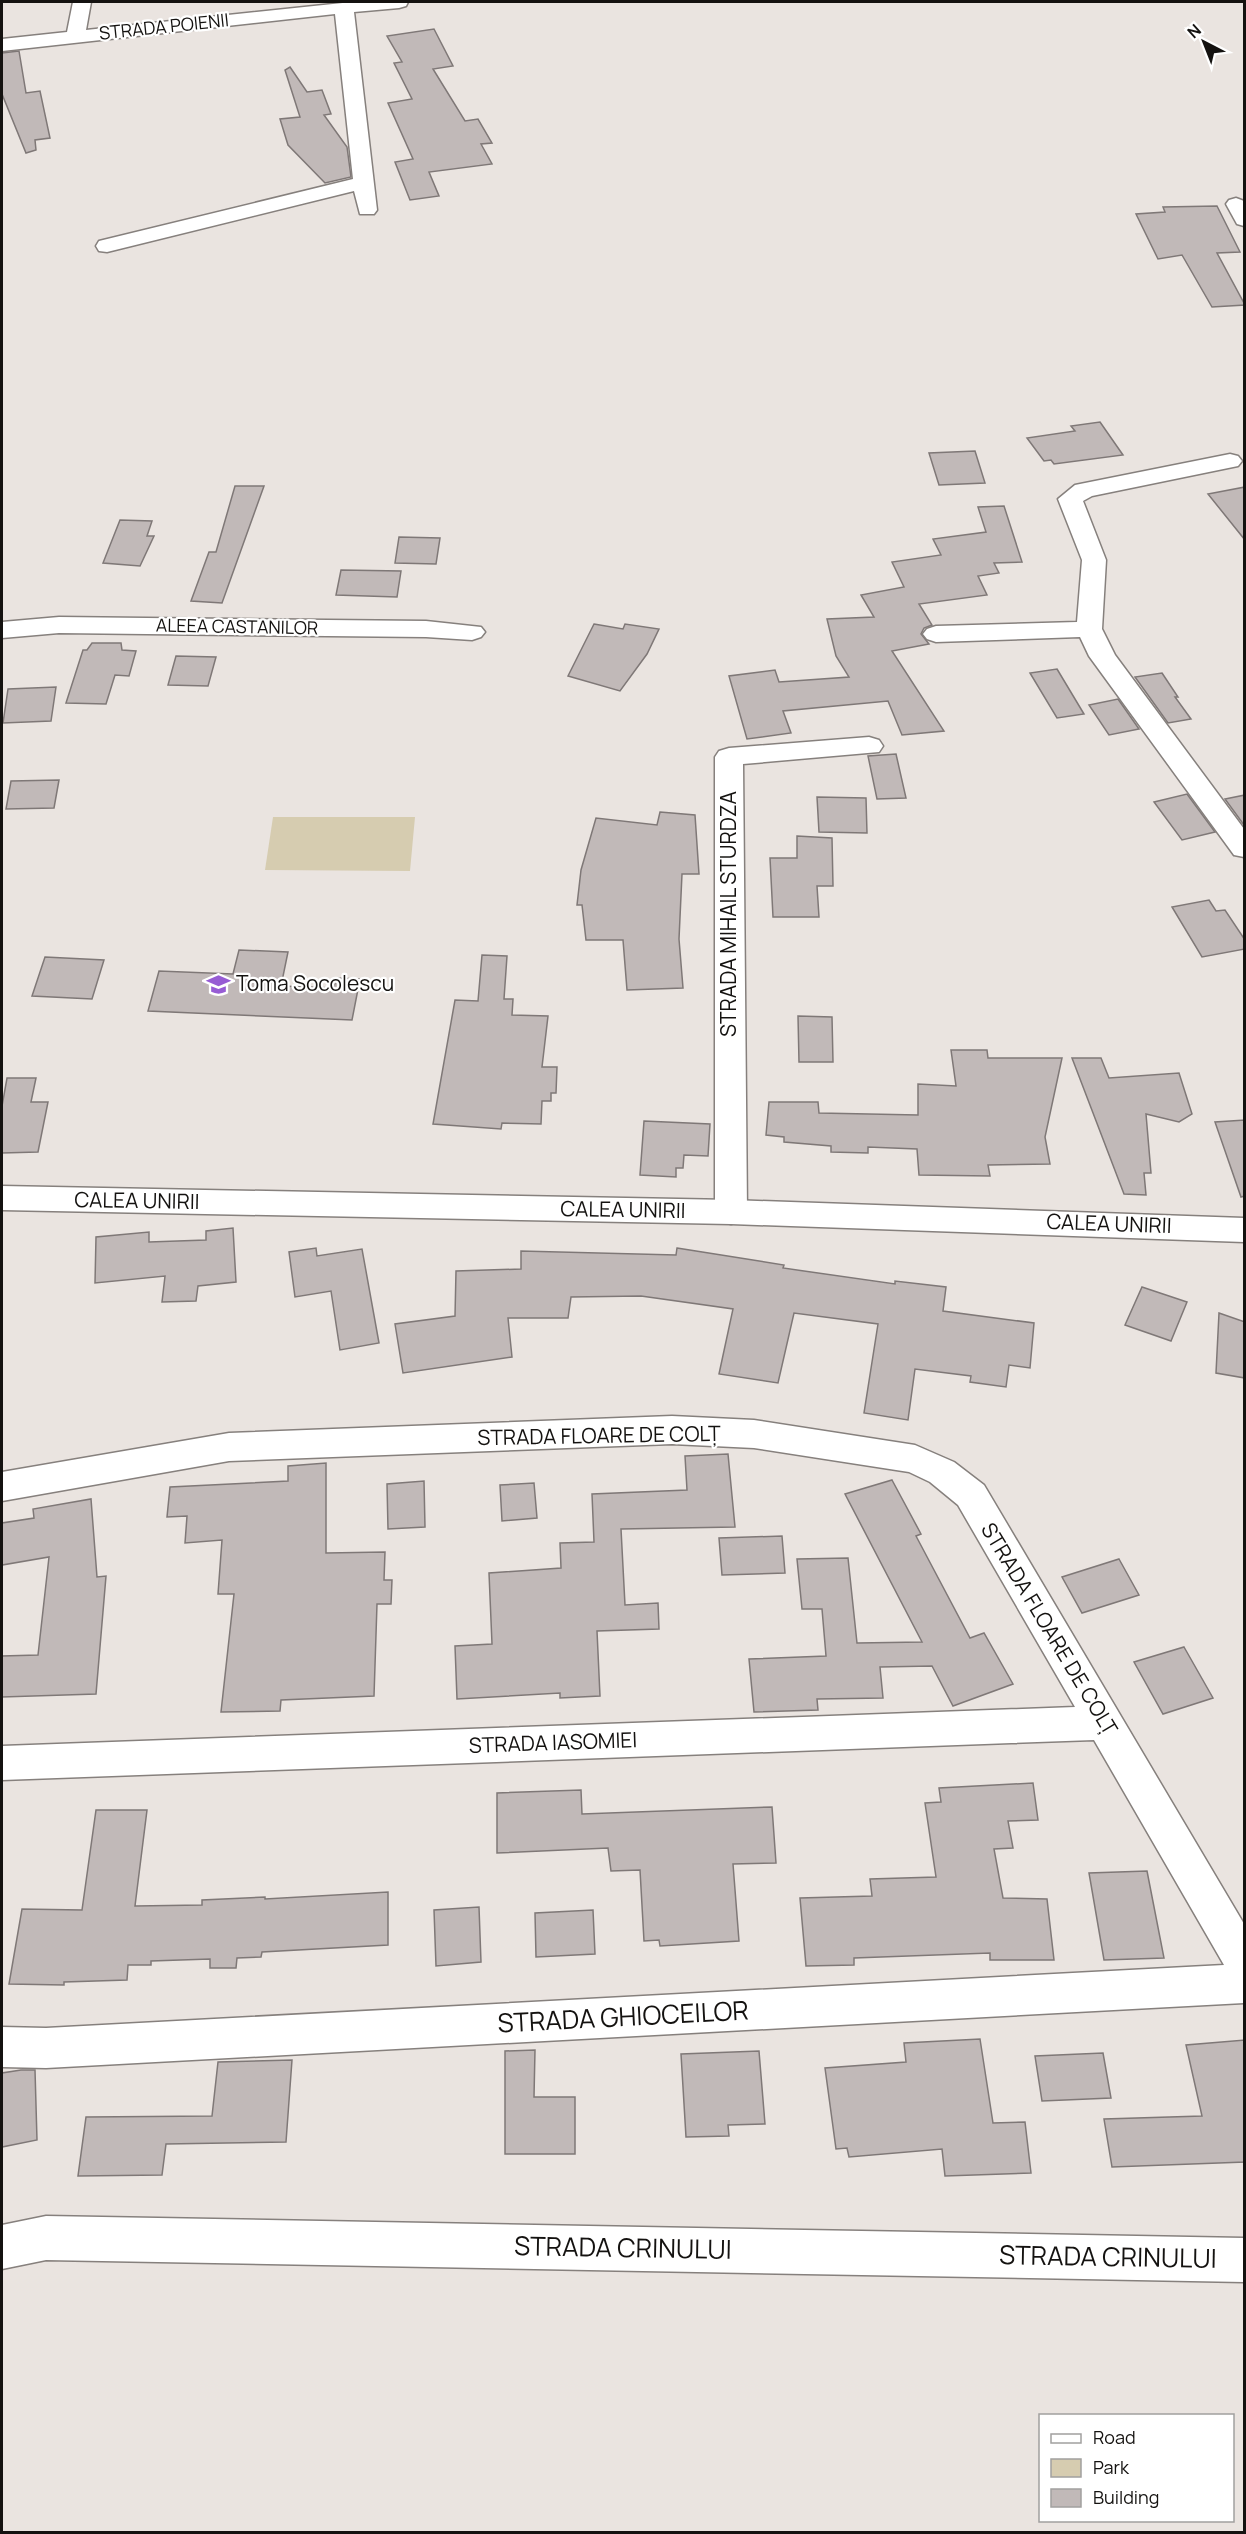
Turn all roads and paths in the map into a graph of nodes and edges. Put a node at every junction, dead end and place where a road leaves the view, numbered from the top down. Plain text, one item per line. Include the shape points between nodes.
1 (82, 2) edge
2 (399, 2) edge
3 (344, 8) junction
4 (76, 36) junction
5 (2, 45) edge
6 (364, 182) junction
7 (367, 210) dead end
8 (107, 246) dead end
9 (1230, 461) dead end
10 (1089, 629) junction
11 (2, 630) edge
12 (472, 632) dead end
13 (936, 634) dead end
14 (869, 746) dead end
15 (1245, 848) edge
16 (2, 1198) edge
17 (731, 1212) junction
18 (1245, 1230) edge
19 (2, 1487) edge
20 (1105, 1723) junction
21 (2, 1762) edge
22 (1245, 1961) edge
23 (1245, 1984) edge
24 (2, 2047) edge
25 (2, 2247) edge
26 (1245, 2260) edge

1 - 4 street
2 - 3 street, STRADA POIENII
3 - 4 street, STRADA POIENII
3 - 6 street
4 - 5 street, STRADA POIENII
6 - 7 street
6 - 8 street
9 - 10 street via 1083,490 1070,499 1094,560
10 - 13 street
10 - 15 street via 1127,692
11 - 12 street, ALEEA CASTANILOR via 59,625 426,628
14 - 17 street, STRADA MIHAIL STURDZA via 729,757
16 - 17 street, CALEA UNIRII
17 - 18 street, CALEA UNIRII
19 - 20 street, STRADA FLOARE DE COLȚ via 229,1447 672,1430 754,1434 915,1459 942,1472 970,1495
20 - 21 street, STRADA IASOMIEI
20 - 22 street, STRADA FLOARE DE COLȚ
23 - 24 street, STRADA GHIOCEILOR via 45,2048
25 - 26 street, STRADA CRINULUI via 46,2238

